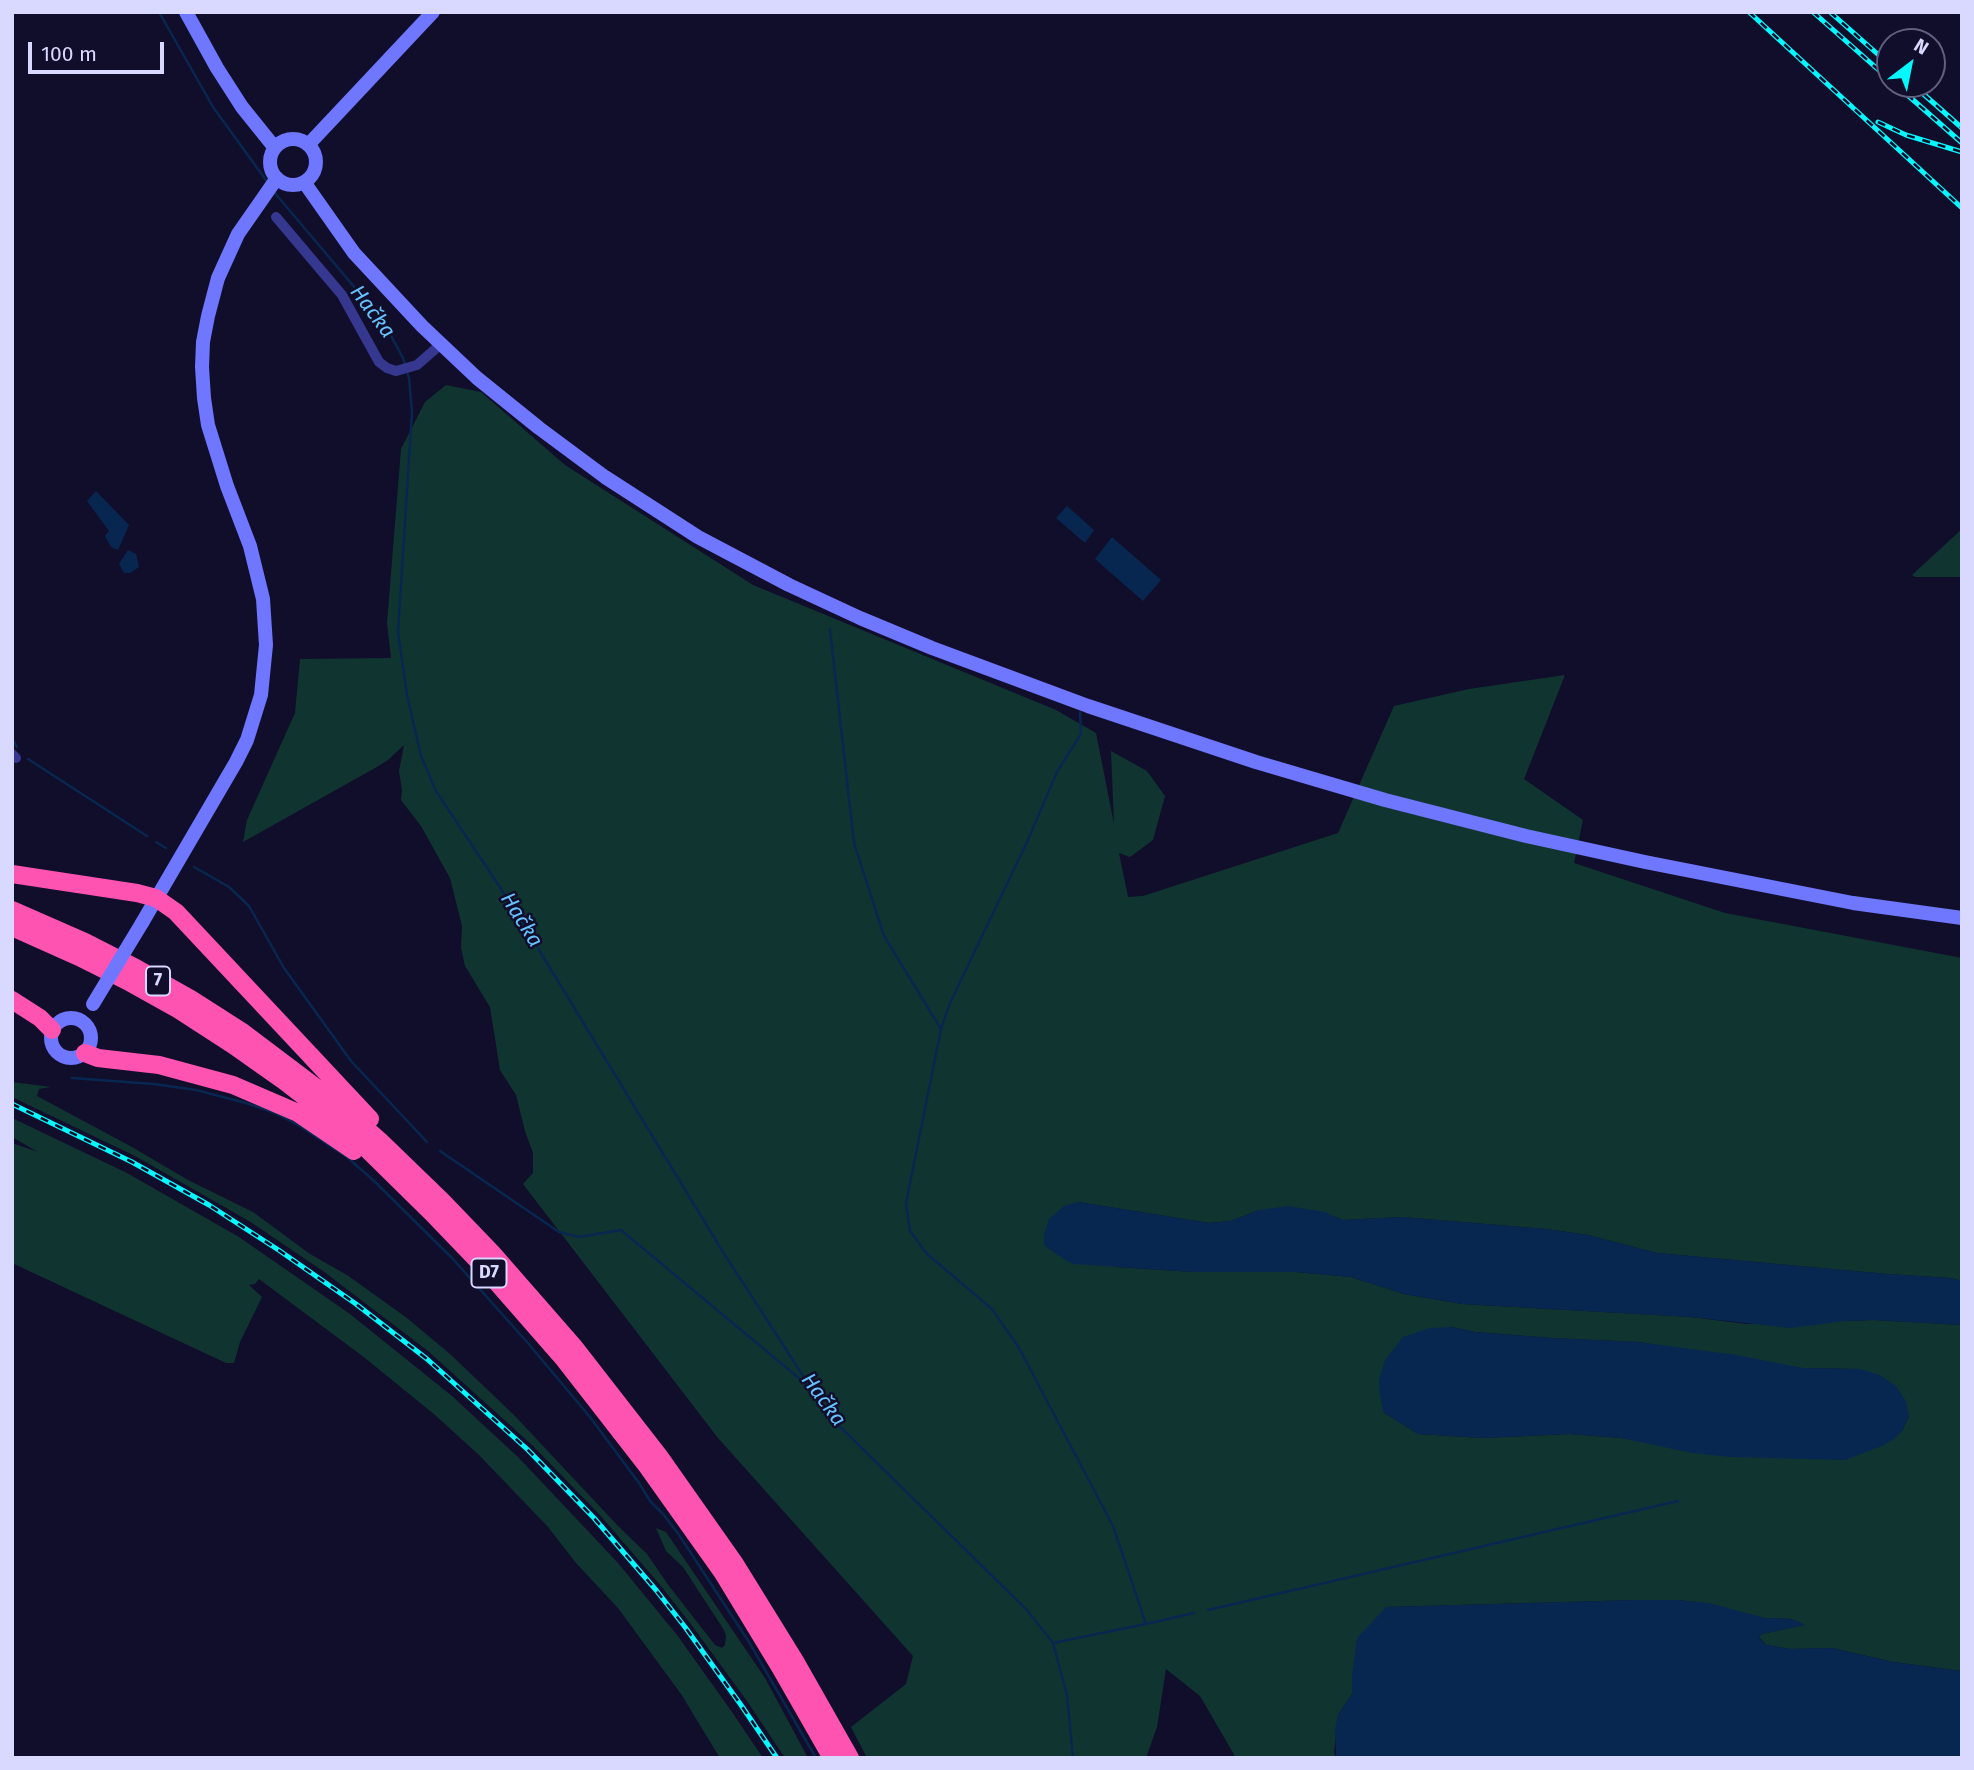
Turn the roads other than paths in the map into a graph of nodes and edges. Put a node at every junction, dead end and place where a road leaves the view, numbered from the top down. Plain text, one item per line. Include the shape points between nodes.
1 (186, 12) edge
2 (433, 12) edge
3 (308, 145) junction
4 (275, 148) junction
5 (276, 179) junction
6 (304, 182) junction
7 (276, 217) dead end
8 (441, 344) junction
9 (12, 874) edge
10 (156, 898) junction
11 (12, 910) edge
12 (1962, 918) edge
13 (12, 926) edge
14 (12, 1000) edge
15 (82, 1021) junction
16 (52, 1030) junction
17 (85, 1053) junction
18 (293, 1069) joint
19 (438, 1208) junction
20 (832, 1758) edge
21 (850, 1758) edge

1 - 4 street via 242,107
2 - 3 street
3 - 4 street via 291,139
3 - 6 street via 316,167
4 - 5 street via 271,167
5 - 6 street
5 - 10 street via 238,234 218,278 203,342 202,368 211,434 263,598 266,645 261,695 236,762
6 - 8 street via 354,253
7 - 8 street via 342,295 379,362 397,371 417,365
8 - 12 street via 539,428 679,525 789,585 932,648 1256,762 1434,813 1666,866 1853,903
9 - 10 highway
10 - 15 street, bridge
10 - 19 highway via 176,912 434,1182
11 - 18 highway, 7 via 158,981
13 - 19 highway, D7 via 127,981 233,1045 328,1115
14 - 16 highway
15 - 16 street via 65,1019
15 - 17 street via 91,1033
16 - 17 street via 51,1043 58,1054 71,1058
17 - 19 highway via 172,1068 266,1098 298,1113 355,1152 405,1198
18 - 19 highway, D7 via 380,1141
19 - 20 highway, D7 via 647,1466 723,1573
19 - 21 highway, D7 via 492,1253 575,1348 659,1456 735,1564

